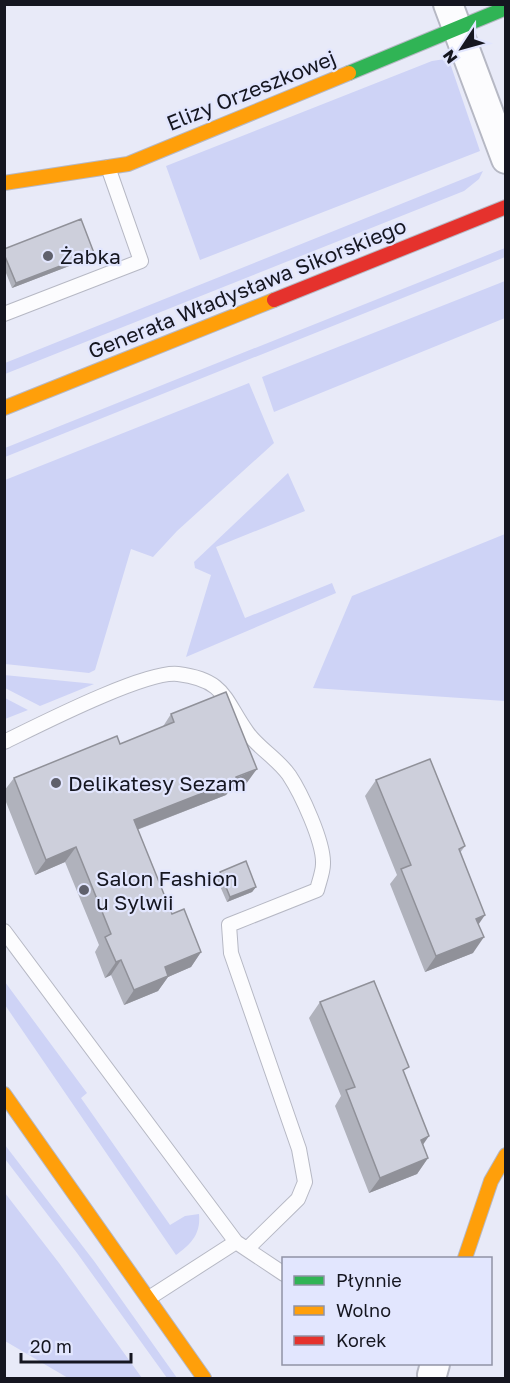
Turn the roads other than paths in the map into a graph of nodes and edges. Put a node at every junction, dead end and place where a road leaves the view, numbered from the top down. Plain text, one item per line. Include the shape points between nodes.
1 (506, 8) edge
2 (453, 16) edge
3 (506, 159) edge
4 (108, 167) junction
5 (4, 183) edge
6 (506, 207) edge
7 (4, 314) edge
8 (4, 408) edge
9 (4, 742) edge
10 (4, 931) edge
11 (4, 1095) edge
12 (506, 1155) edge
13 (241, 1245) junction
14 (465, 1257) edge
15 (282, 1273) edge
16 (149, 1298) junction
17 (204, 1378) edge

1 - 2 street, Elizy Orzeszkowej
2 - 3 street
2 - 4 street, Elizy Orzeszkowej via 128,164
4 - 5 street, Elizy Orzeszkowej
4 - 7 lane via 141,261
6 - 8 street, Generała Władysława Sikorskiego
9 - 13 lane via 140,682 176,674 210,682 224,694 247,734 288,774 294,785 321,845 323,864 317,890 229,925 231,953 299,1149 305,1182 298,1199
10 - 13 lane
11 - 16 street
12 - 14 street via 487,1189
13 - 15 lane
13 - 16 lane
16 - 17 street

